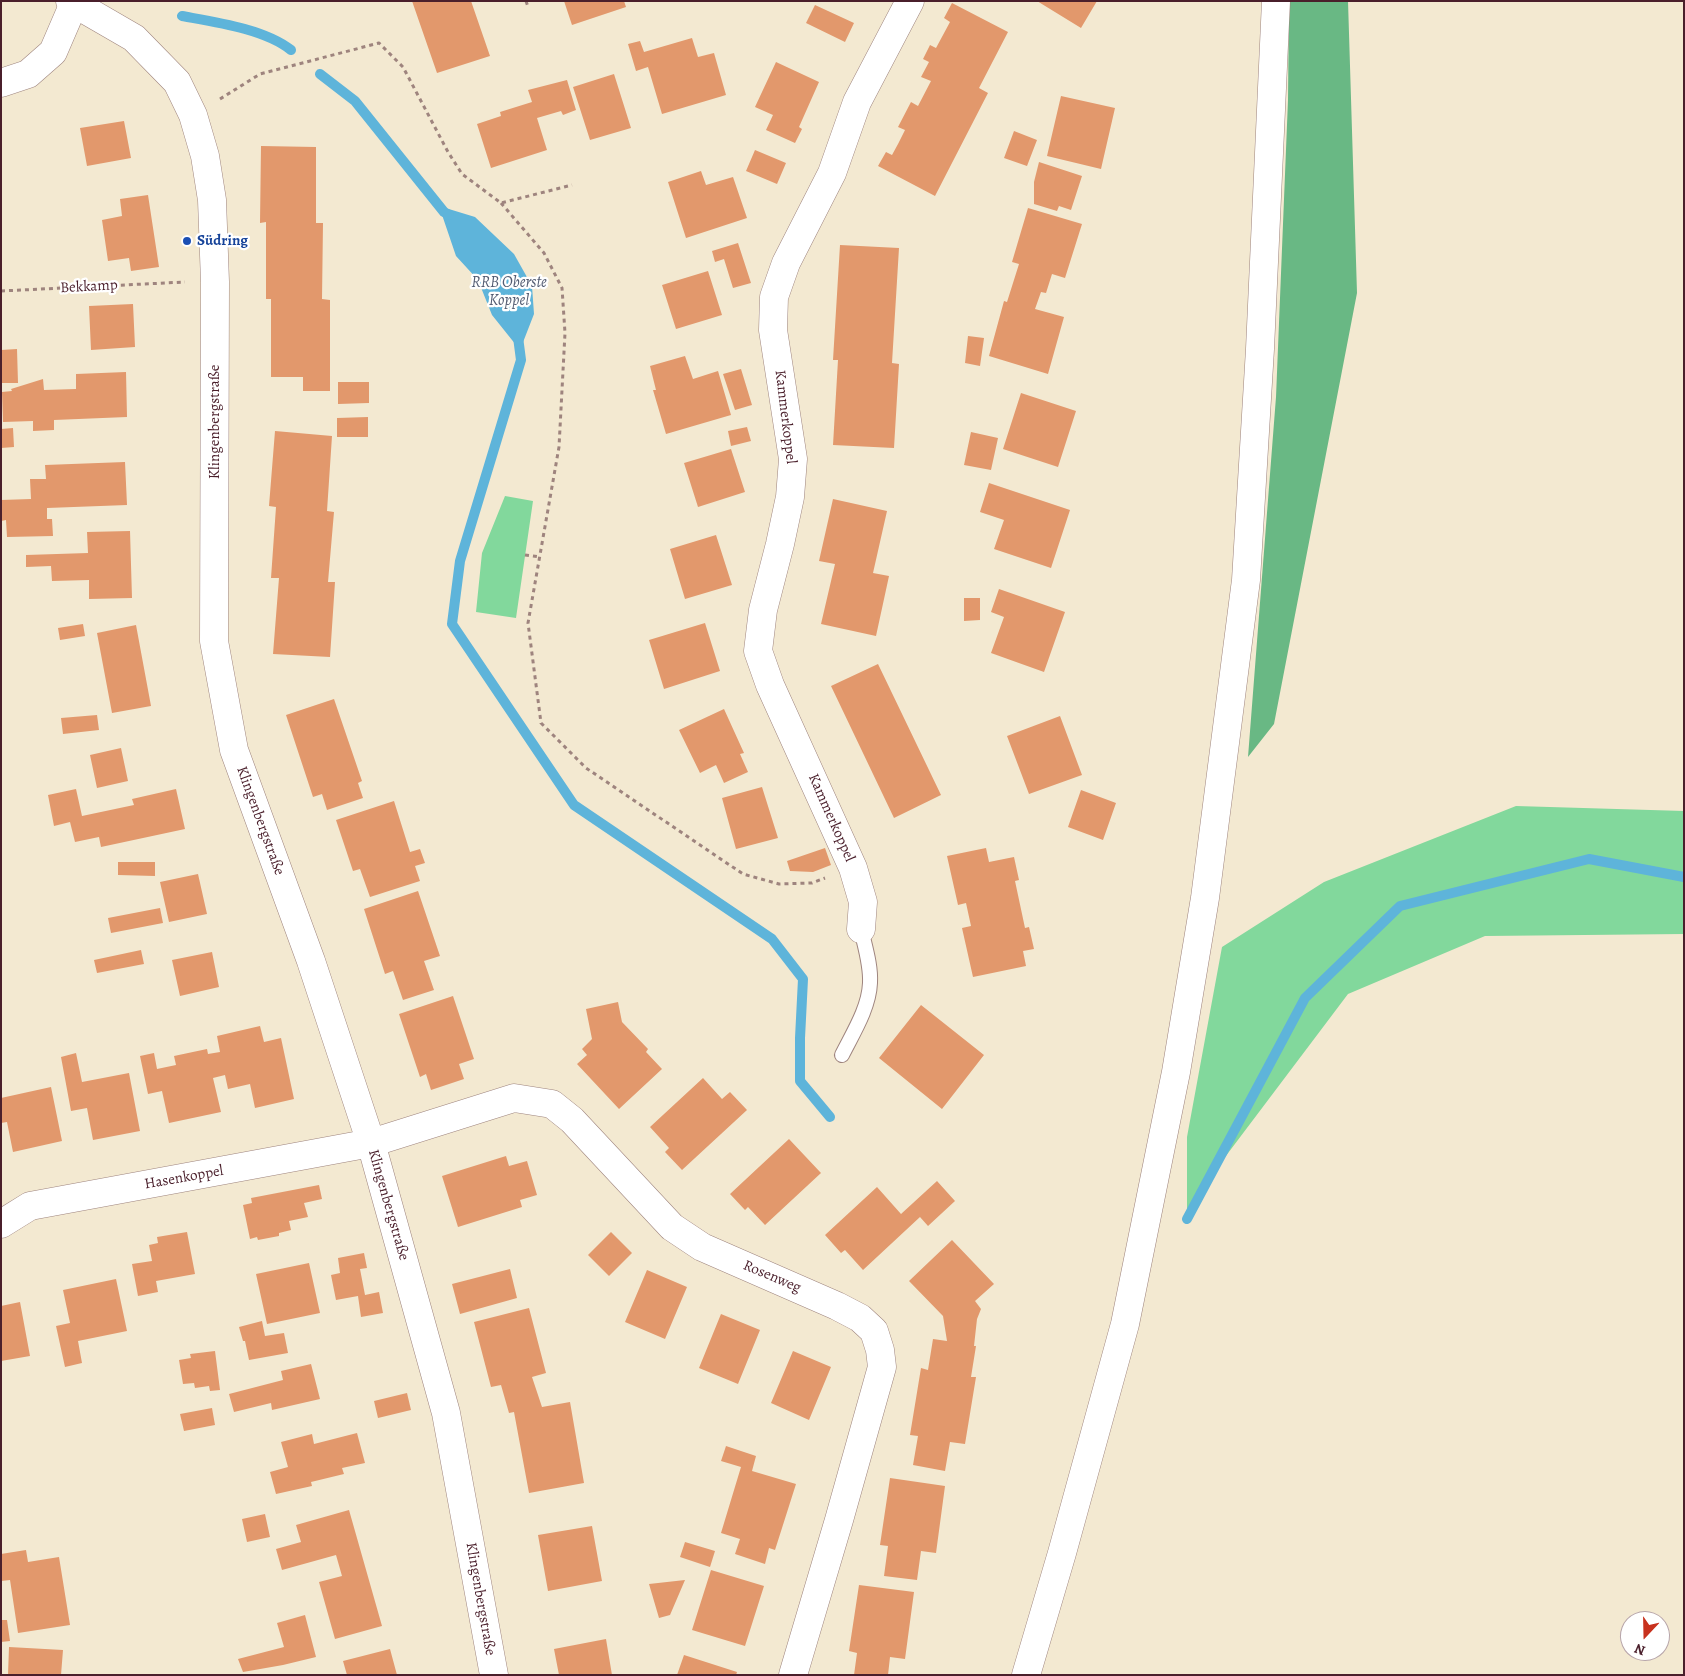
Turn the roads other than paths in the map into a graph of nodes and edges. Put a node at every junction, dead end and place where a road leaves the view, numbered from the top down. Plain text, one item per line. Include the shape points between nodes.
1 (910, 1) edge
2 (1276, 1) edge
3 (73, 2) edge
4 (1, 83) edge
5 (861, 929) joint
6 (842, 1055) dead end
7 (371, 1143) junction
8 (1, 1224) edge
9 (494, 1675) edge
10 (793, 1675) edge
11 (1026, 1675) edge

1 - 5 street, Kammerkoppel via 857,102 832,173 786,264 774,297 772,330 793,459 790,496 762,610 758,651 770,685 854,868 863,902
2 - 11 street via 1260,359 1246,580 1205,898 1176,1072 1125,1324
3 - 4 street via 53,52 28,74
3 - 7 street, Klingenbergstraße via 134,38 177,82 193,115 205,156 213,209 215,282 214,641 234,750 311,961
5 - 6 lane via 869,963 869,993
7 - 8 street, Hasenkoppel via 30,1206
7 - 9 street, Klingenbergstraße via 446,1413
7 - 10 street, Rosenweg via 514,1098 552,1104 572,1120 672,1227 702,1247 837,1306 860,1318 874,1331 882,1367

